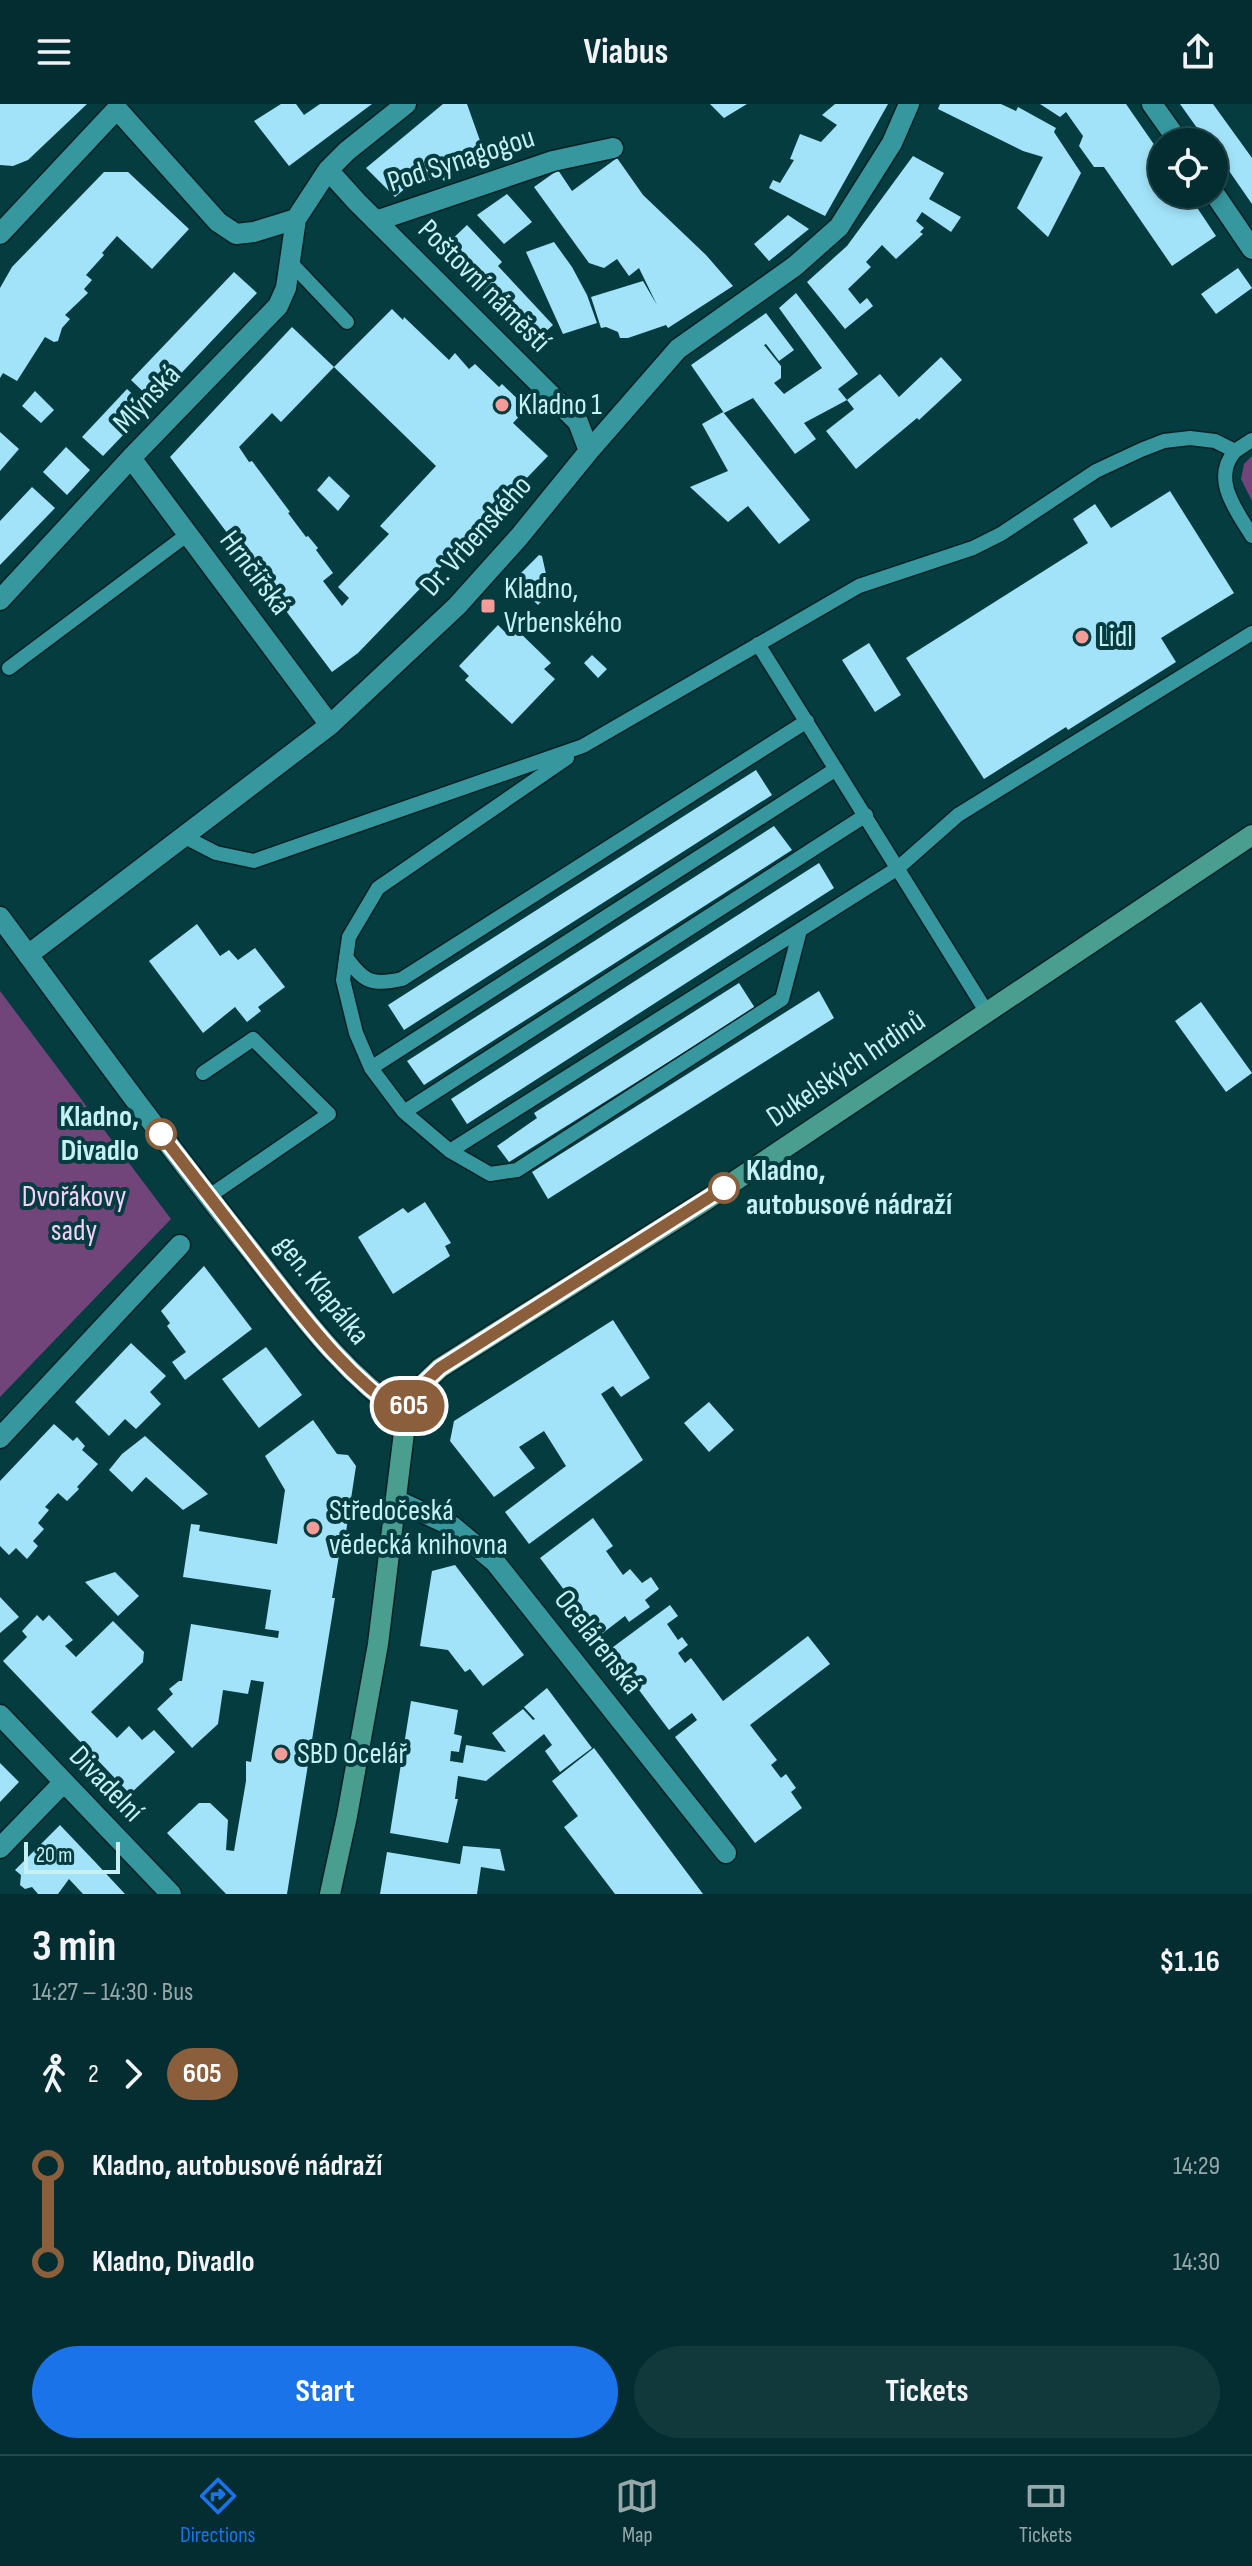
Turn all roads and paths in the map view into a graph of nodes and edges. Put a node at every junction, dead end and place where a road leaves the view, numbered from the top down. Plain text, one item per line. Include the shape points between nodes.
1 (406, 104) edge
2 (909, 104) edge
3 (1152, 104) edge
4 (1169, 128) edge
5 (613, 148) dead end
6 (328, 170) junction
7 (1224, 208) edge
8 (296, 219) junction
9 (376, 221) junction
10 (1, 228) edge
11 (1252, 249) edge
12 (290, 262) junction
13 (347, 322) dead end
14 (1252, 440) edge
15 (589, 451) junction
16 (1235, 451) junction
17 (131, 458) junction
18 (188, 534) junction
19 (1252, 536) edge
20 (0, 600) edge
21 (1252, 633) edge
22 (758, 644) junction
23 (9, 668) dead end
24 (807, 721) junction
25 (330, 725) junction
26 (583, 746) junction
27 (836, 769) junction
28 (866, 815) junction
29 (1252, 835) edge
30 (185, 837) junction
31 (898, 868) junction
32 (0, 917) edge
33 (800, 930) junction
34 (28, 955) junction
35 (346, 957) junction
36 (986, 1011) junction
37 (371, 1068) junction
38 (203, 1073) dead end
39 (404, 1112) junction
40 (450, 1151) junction
41 (208, 1197) junction
42 (180, 1245) dead end
43 (406, 1416) junction
44 (0, 1438) edge
45 (396, 1500) junction
46 (0, 1715) edge
47 (63, 1783) junction
48 (0, 1848) edge
49 (726, 1853) dead end
50 (171, 1894) edge
51 (330, 1894) edge

1 - 6 street
2 - 15 street, Dr. Vrbenského via 892,143 839,227 795,266 678,349
3 - 4 street
5 - 9 street, Pod Synagogou via 553,161
6 - 8 street
6 - 9 street, Poštovní náměstí
7 - 11 street
8 - 10 street via 236,234 218,222 117,109
8 - 12 street, Mlýnská
9 - 15 street, Poštovní náměstí via 578,422
12 - 13 lane
12 - 17 street, Mlýnská via 278,306
14 - 16 lane
15 - 25 street, Dr. Vrbenského via 457,606
16 - 19 lane via 1227,461 1226,487
16 - 22 lane via 1215,441 1190,438 1141,450 1096,471 1001,534 859,586
17 - 18 street, Hrnčířská
17 - 20 street, Mlýnská
18 - 23 lane
18 - 25 street, Hrnčířská
21 - 31 lane via 958,815
22 - 24 lane
22 - 26 lane
24 - 27 lane
24 - 35 lane via 402,979 383,983 361,978
25 - 30 street, Dr. Vrbenského
26 - 30 lane via 254,861 216,853
26 - 35 lane via 378,888 349,937
27 - 28 lane
27 - 37 lane
28 - 31 lane
28 - 39 lane
29 - 36 main road, Dukelských hrdinů
30 - 34 street, Dr. Vrbenského
31 - 33 lane
31 - 36 lane
32 - 34 street, gen. Klapálka
33 - 40 lane
33 - 40 lane via 782,999 517,1170 490,1174
34 - 41 street, gen. Klapálka
35 - 37 lane via 343,980
36 - 43 main road, Dukelských hrdinů via 705,1201 440,1368 419,1388
37 - 39 lane
38 - 41 lane via 253,1039 329,1114
39 - 40 lane
41 - 43 street, gen. Klapálka via 347,1368
42 - 44 street
43 - 45 main road
45 - 49 street, Ocelárenská via 452,1526 495,1562
45 - 51 main road via 375,1658
46 - 47 street, Divadelní
47 - 48 street
47 - 50 street, Divadelní

